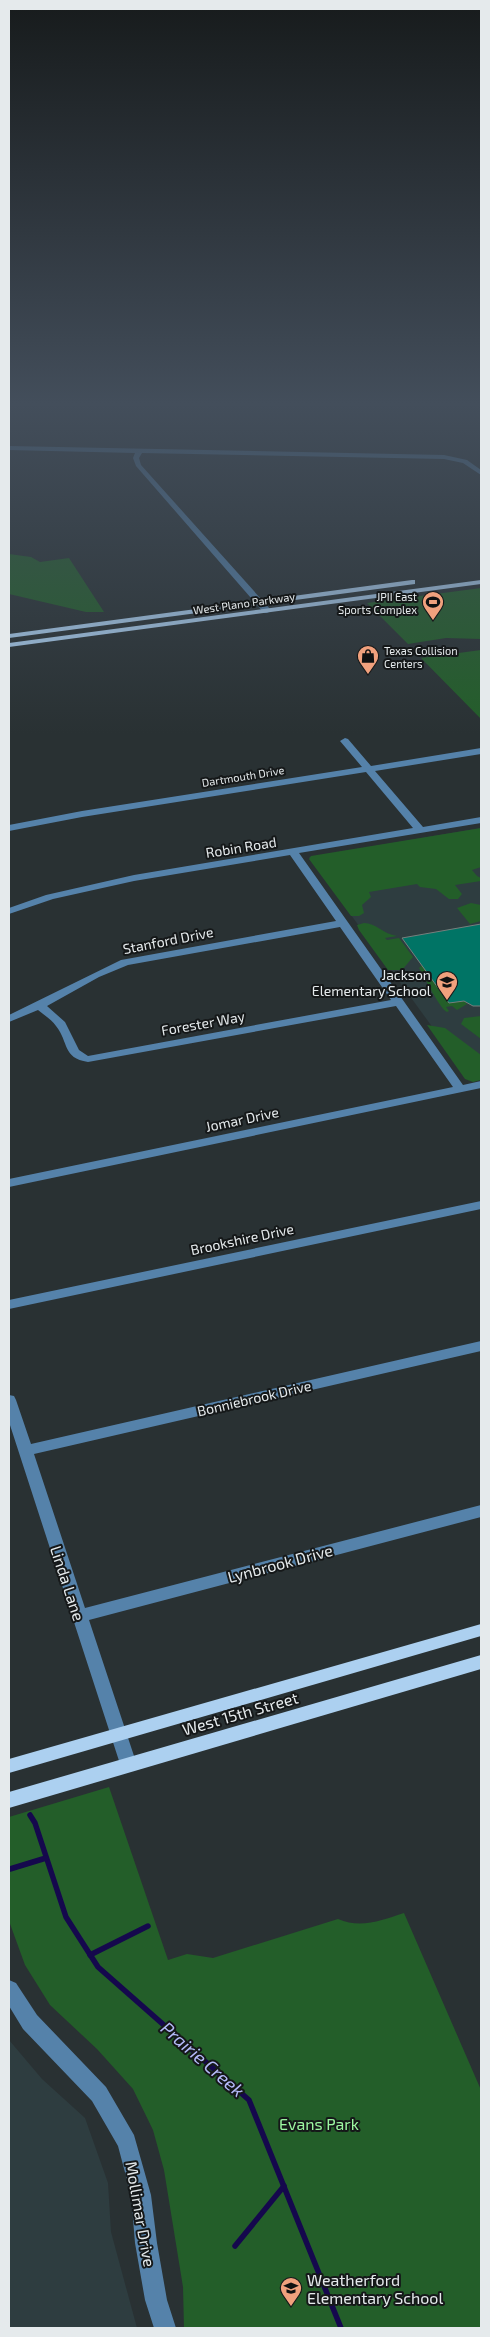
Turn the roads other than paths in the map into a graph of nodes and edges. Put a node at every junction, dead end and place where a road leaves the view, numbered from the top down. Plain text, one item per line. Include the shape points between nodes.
1 (182, 516) edge
2 (481, 573) edge
3 (436, 579) junction
4 (481, 582) edge
5 (445, 587) junction
6 (260, 602) junction
7 (267, 611) junction
8 (9, 636) edge
9 (9, 645) edge
10 (345, 741) dead end
11 (481, 751) edge
12 (369, 768) junction
13 (481, 820) edge
14 (9, 828) edge
15 (420, 830) junction
16 (293, 852) junction
17 (9, 911) edge
18 (343, 924) junction
19 (397, 1002) junction
20 (40, 1006) junction
21 (9, 1019) edge
22 (481, 1085) edge
23 (460, 1090) junction
24 (9, 1183) edge
25 (481, 1205) edge
26 (9, 1305) edge
27 (481, 1346) edge
28 (9, 1400) edge
29 (26, 1450) junction
30 (481, 1511) edge
31 (79, 1616) junction
32 (481, 1630) edge
33 (481, 1662) edge
34 (118, 1734) junction
35 (128, 1765) junction
36 (9, 1766) edge
37 (9, 1800) edge
38 (9, 1989) edge
39 (165, 2328) edge

1 - 6 street
2 - 3 main road, West Plano Parkway
3 - 5 main road
3 - 6 main road, West Plano Parkway
4 - 5 main road, West Plano Parkway
5 - 7 main road, West Plano Parkway
6 - 7 street
6 - 8 main road, West Plano Parkway
7 - 9 main road, West Plano Parkway
10 - 12 street
11 - 12 street, Dartmouth Drive
12 - 14 street, Dartmouth Drive
12 - 15 street
13 - 15 street, Robin Road
15 - 16 street, Robin Road
16 - 17 street, Robin Road via 92,887
16 - 18 street
18 - 19 street
18 - 20 street, Stanford Drive via 125,962 92,976
19 - 20 street, Forester Way via 88,1059 72,1050 63,1027
19 - 23 street
20 - 21 street, Stanford Drive
22 - 23 street, Jomar Drive
23 - 24 street, Jomar Drive
25 - 26 street, Brookshire Drive
27 - 29 street, Bonniebrook Drive
28 - 29 street, Linda Lane
29 - 31 street, Linda Lane
30 - 31 street, Lynbrook Drive
31 - 34 street, Linda Lane
32 - 34 main road, West 15th Street
33 - 35 main road, West 15th Street
34 - 35 street, Linda Lane
34 - 36 main road, West 15th Street
35 - 37 main road, West 15th Street
38 - 39 street, Mollimar Drive via 30,2022 99,2094 127,2142 140,2195 156,2300

